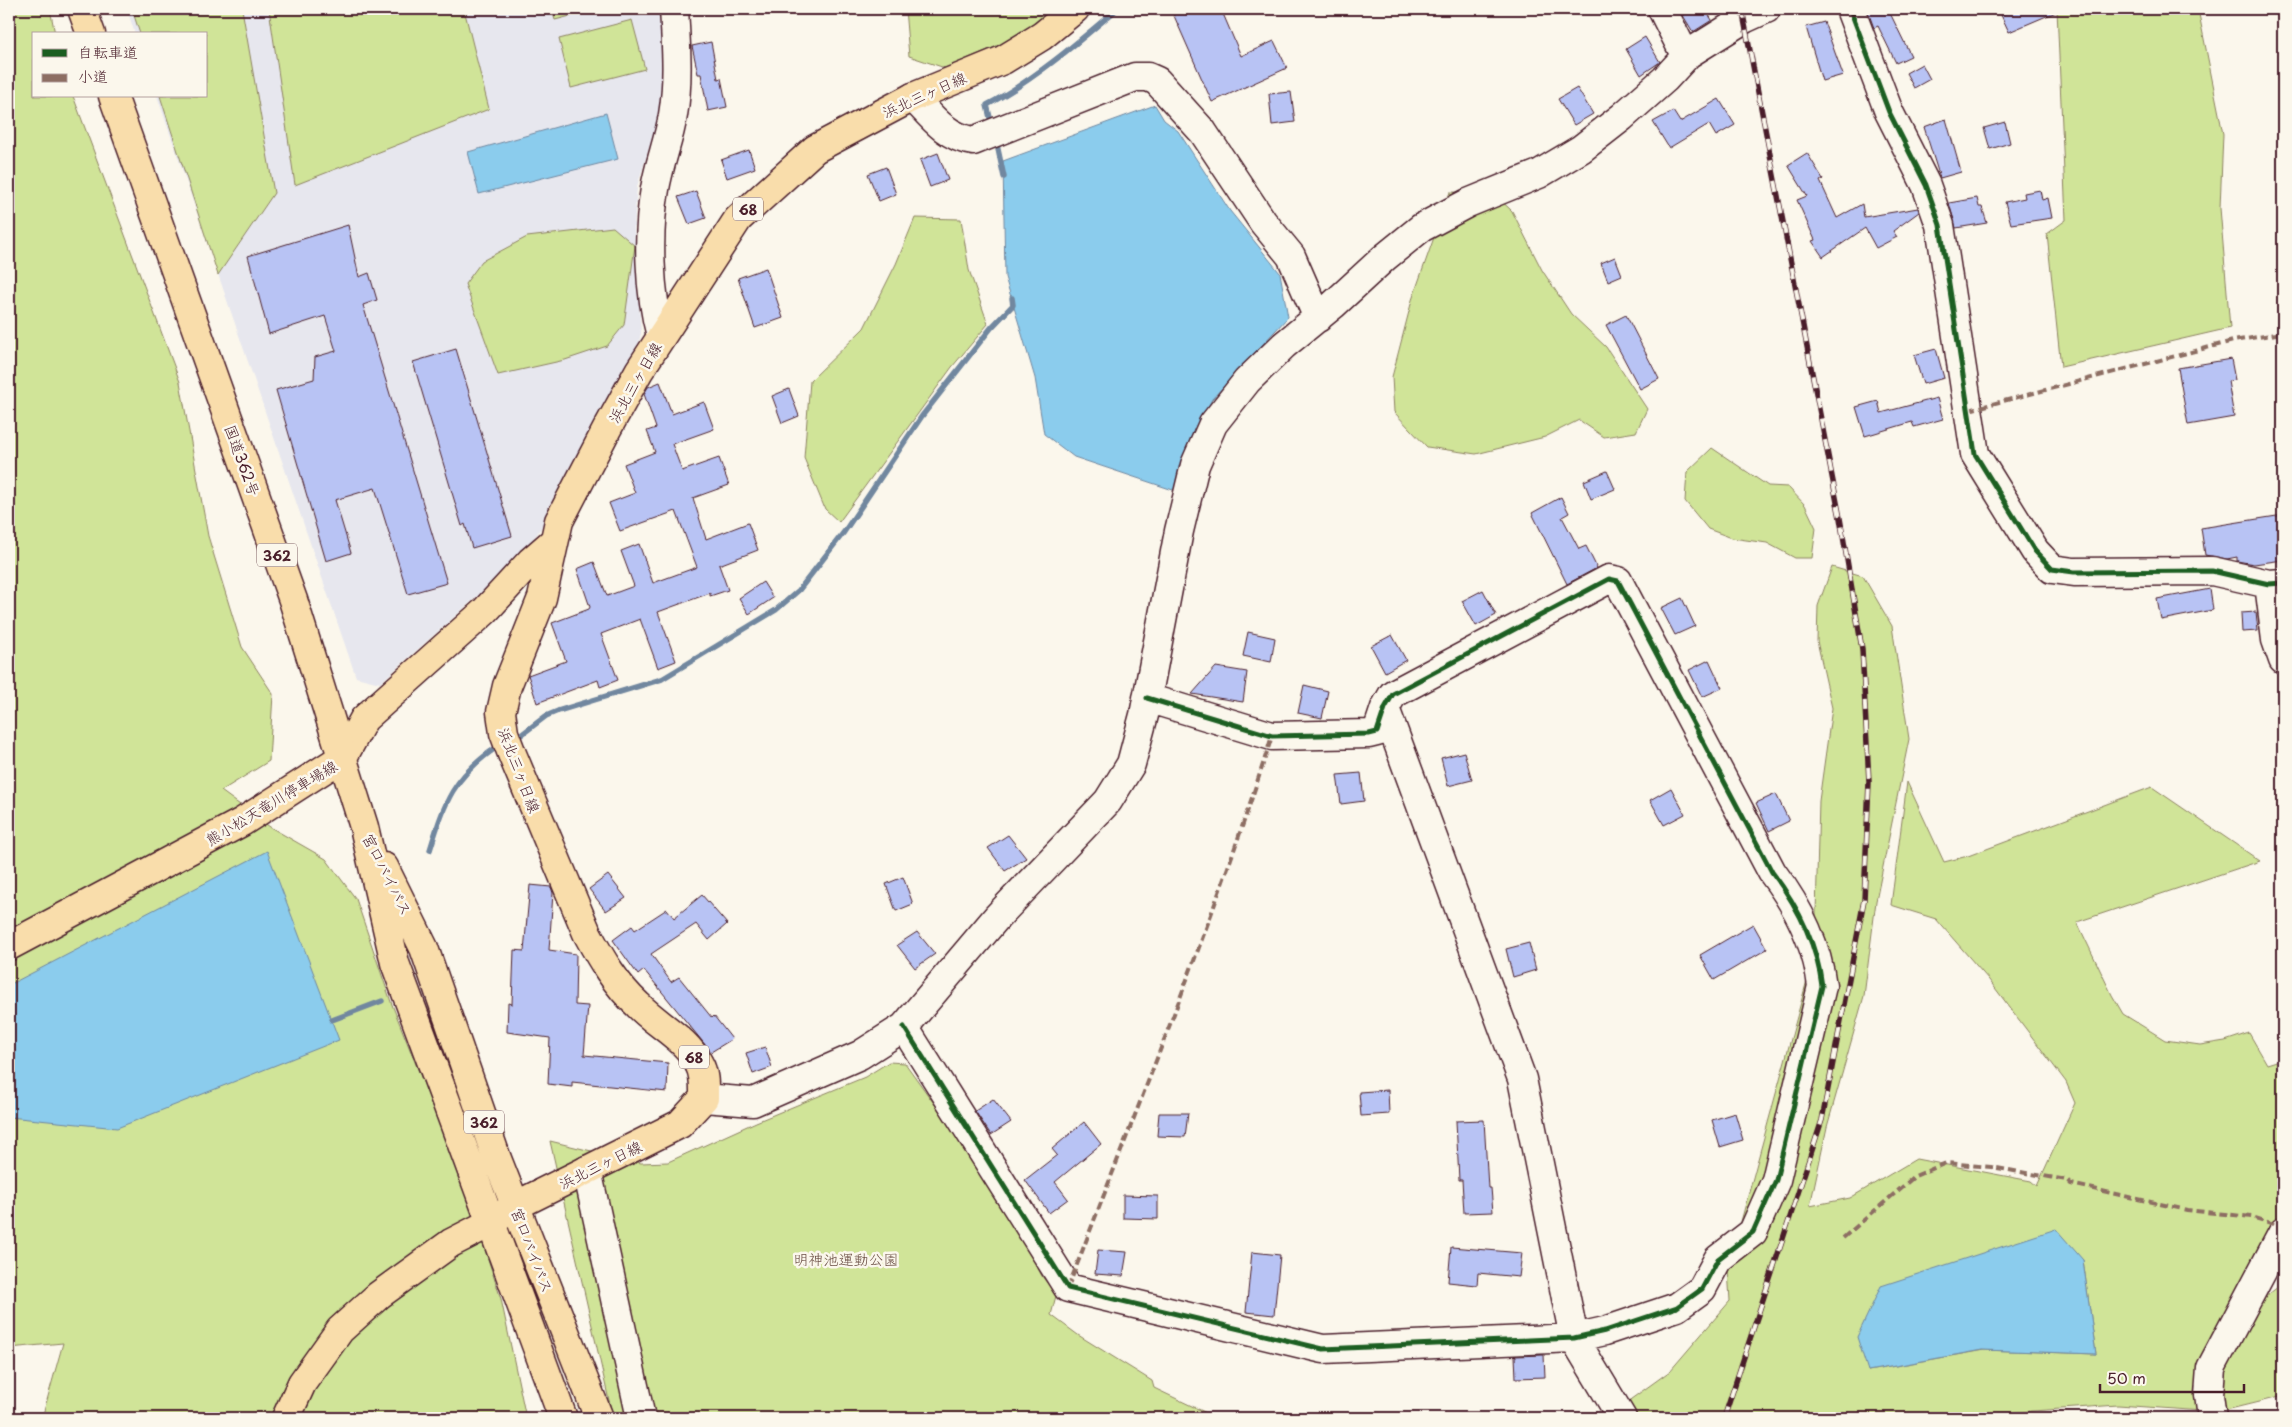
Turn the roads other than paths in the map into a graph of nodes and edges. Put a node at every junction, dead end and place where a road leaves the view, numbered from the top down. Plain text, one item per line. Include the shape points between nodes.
1 (82, 9) edge
2 (674, 9) edge
3 (1075, 9) edge
4 (1662, 9) edge
5 (1766, 9) edge
6 (1850, 9) edge
7 (90, 32) edge
8 (1688, 54) junction
9 (913, 96) junction
10 (113, 98) edge
11 (1318, 318) junction
12 (661, 336) junction
13 (554, 541) junction
14 (2276, 584) edge
15 (2283, 660) edge
16 (1147, 698) junction
17 (1385, 708) junction
18 (343, 757) junction
19 (364, 827) junction
20 (9, 946) edge
21 (904, 1028) junction
22 (704, 1098) junction
23 (587, 1170) junction
24 (516, 1206) junction
25 (490, 1223) junction
26 (2283, 1232) edge
27 (1574, 1338) junction
28 (286, 1418) edge
29 (563, 1418) edge
30 (599, 1418) edge
31 (641, 1418) edge
32 (1622, 1418) edge
33 (2212, 1418) edge

1 - 7 main road
2 - 12 street via 677,85 650,221 656,316
3 - 9 main road, 浜北三ヶ日線 / 68 via 1042,36 1003,60
4 - 8 street
5 - 8 street
6 - 14 street via 1889,112 1926,185 1940,225 1975,454 2035,551 2052,569 2074,572 2212,572
8 - 11 street via 1666,79 1581,149 1539,174 1468,203 1421,228
9 - 11 street via 941,127 961,139 973,141 1135,77 1158,81 1203,132 1263,222 1291,256
9 - 12 main road, 浜北三ヶ日線 / 68 via 815,149 738,218
10 - 18 main road, 国道362号 / 362 via 293,600
11 - 16 street via 1247,381 1213,424 1195,465
12 - 13 main road, 浜北三ヶ日線 / 68 via 560,520
13 - 18 main road, 熊小松天竜川停車場線 via 485,611 364,719
13 - 22 main road, 浜北三ヶ日線 / 68 via 542,598 502,701 504,733 600,957 637,1005 689,1049 700,1064
14 - 15 street via 2276,640
16 - 17 street via 1272,736 1369,734 1376,732
16 - 21 street via 1131,764 1108,801 997,916
17 - 27 street via 1522,1079
17 - 27 street via 1393,694 1609,579 1618,581 1772,872 1792,899 1820,964 1822,986 1776,1180 1753,1232 1718,1259 1702,1289 1677,1307
18 - 19 main road, 国道362号 / 362
18 - 20 main road, 熊小松天竜川停車場線 via 242,822
19 - 24 main road, 宮口バイパス / 362 via 424,948
19 - 25 main road, 宮口バイパス / 362 via 395,963
21 - 22 street via 860,1055 753,1102
21 - 27 street via 1068,1288 1323,1349
22 - 23 main road, 浜北三ヶ日線 via 680,1124
23 - 24 main road, 浜北三ヶ日線
23 - 31 street
24 - 25 main road, 浜北三ヶ日線
24 - 30 main road, 宮口バイパス / 362
25 - 28 main road, 浜北三ヶ日線 via 451,1243 379,1295 340,1330 302,1383
25 - 29 main road, 宮口バイパス / 362
26 - 33 street via 2212,1368 2209,1395
27 - 32 street

